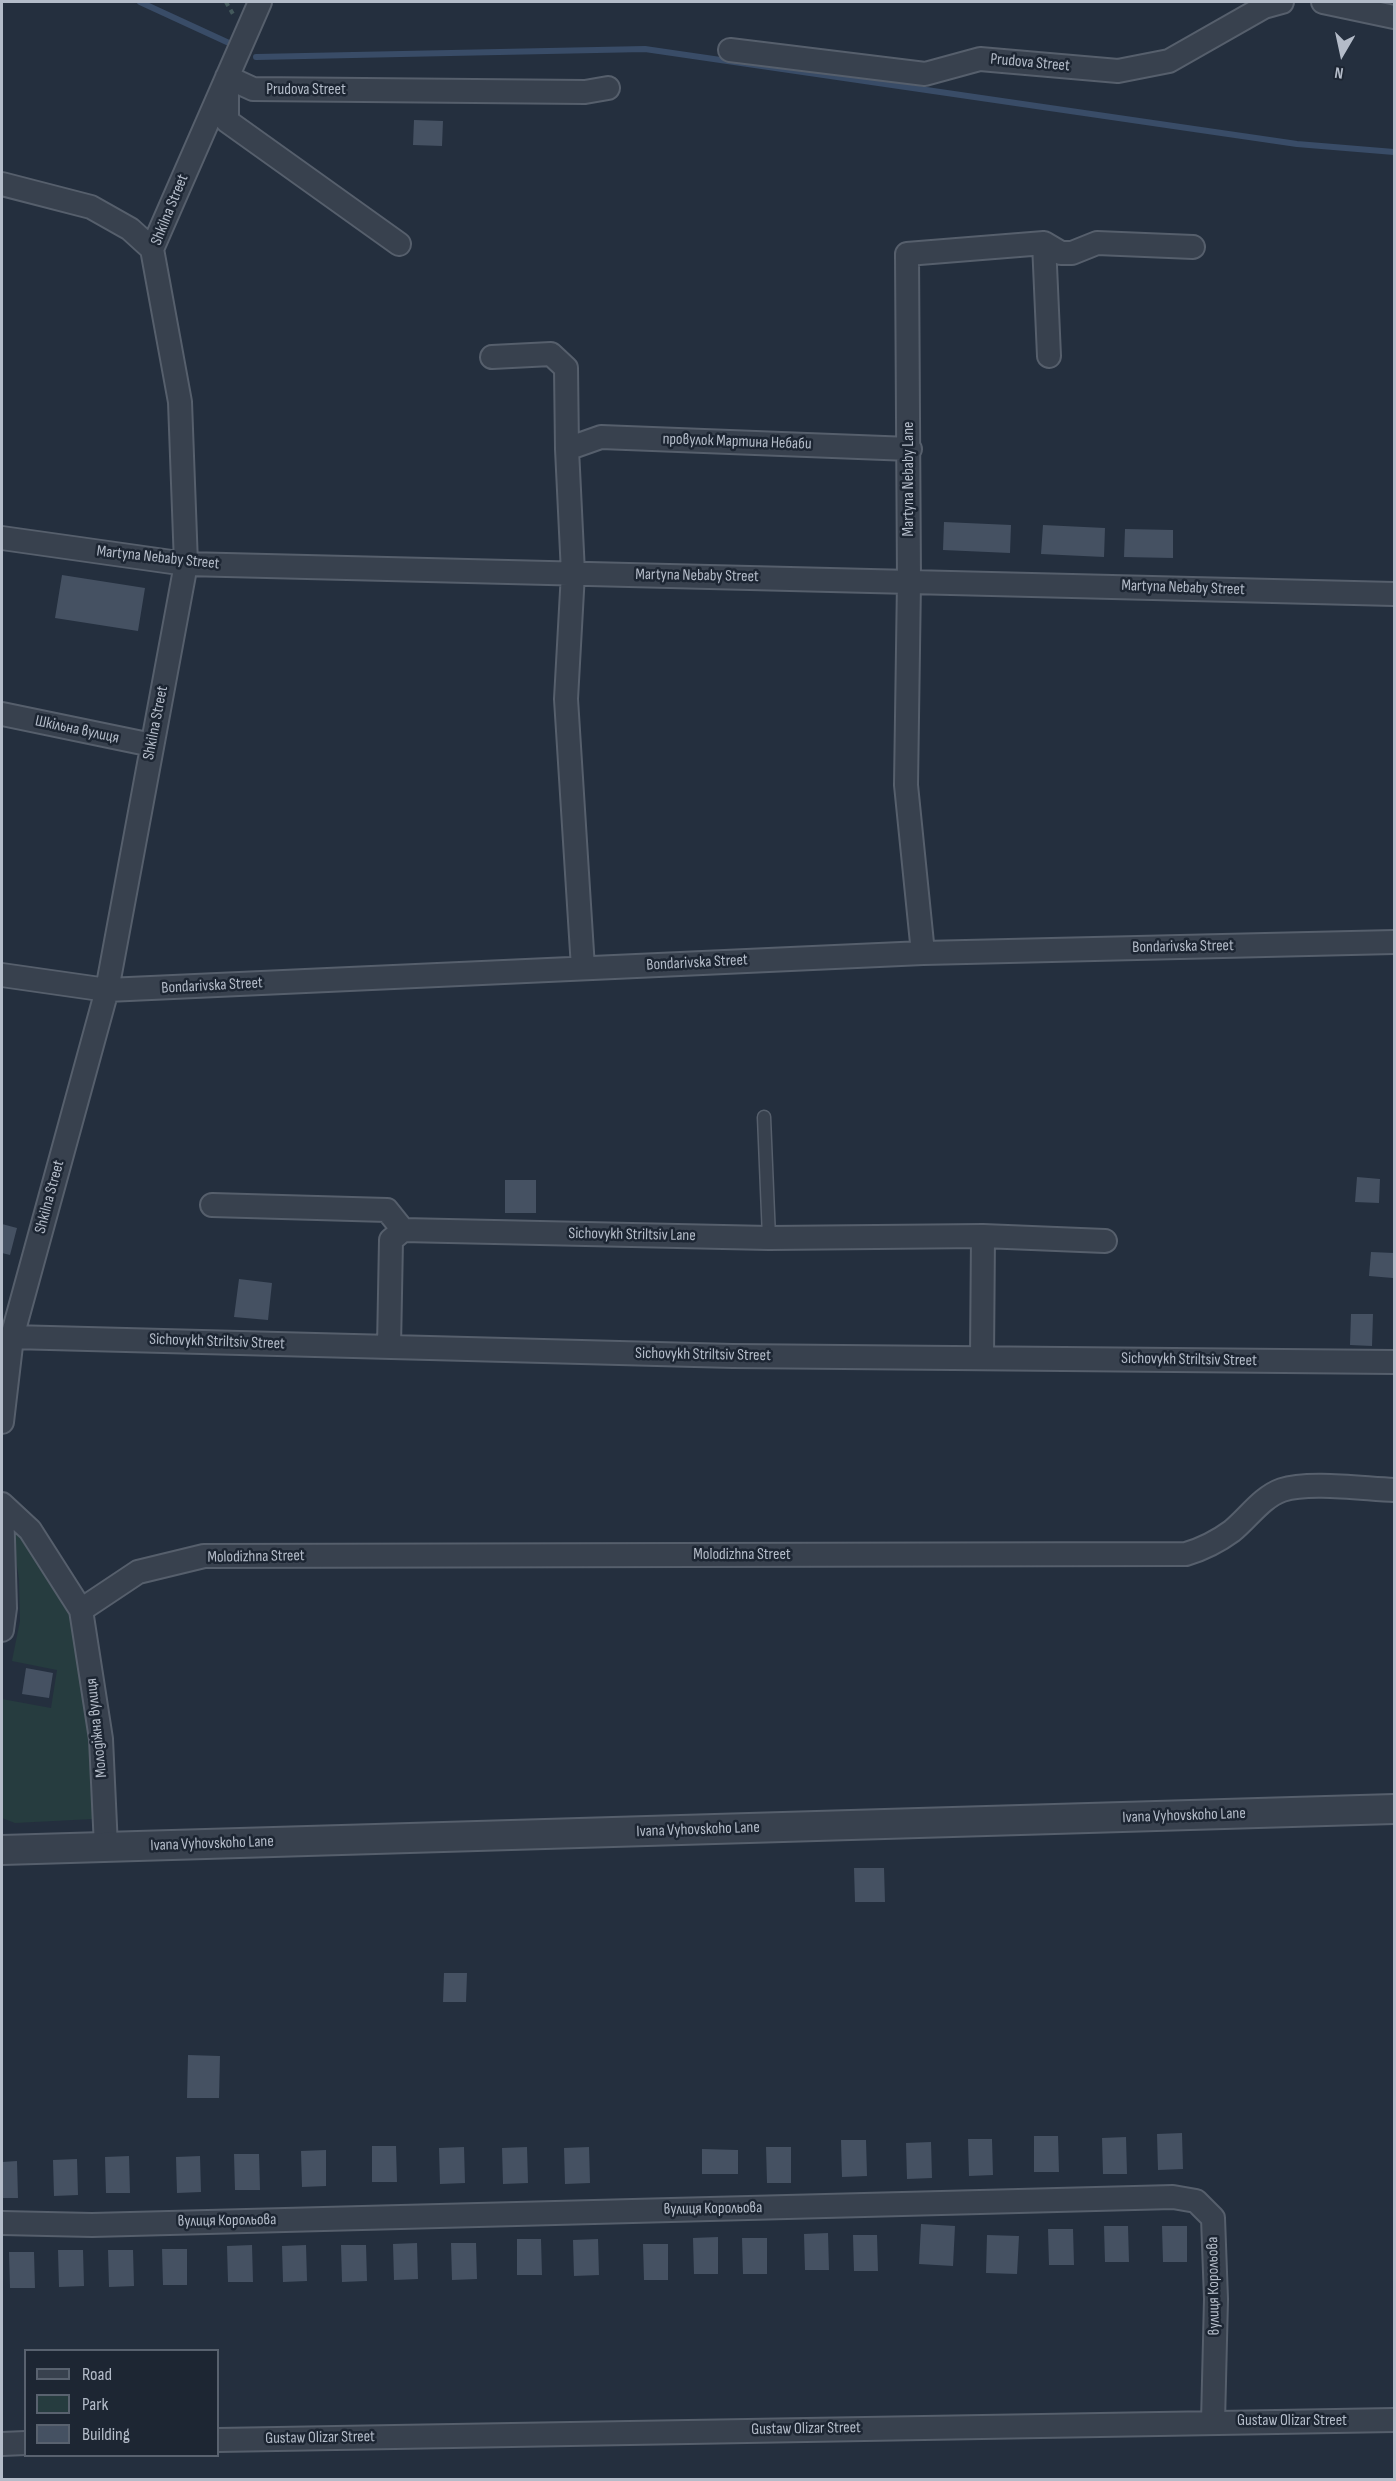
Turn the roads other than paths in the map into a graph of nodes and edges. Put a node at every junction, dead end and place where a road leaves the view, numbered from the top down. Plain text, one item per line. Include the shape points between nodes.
1 (260, 2) edge
2 (1282, 2) edge
3 (1323, 2) edge
4 (1395, 17) edge
5 (730, 50) dead end
6 (226, 77) junction
7 (608, 88) dead end
8 (2, 184) edge
9 (1044, 243) junction
10 (399, 244) dead end
11 (1193, 247) dead end
12 (152, 249) junction
13 (1049, 356) dead end
14 (492, 357) dead end
15 (567, 449) junction
16 (910, 449) junction
17 (2, 538) edge
18 (186, 564) junction
19 (573, 573) junction
20 (909, 581) junction
21 (1395, 594) edge
22 (2, 714) edge
23 (152, 745) junction
24 (1395, 942) edge
25 (923, 953) junction
26 (583, 968) junction
27 (2, 975) edge
28 (107, 990) junction
29 (764, 1117) dead end
30 (212, 1205) dead end
31 (403, 1230) junction
32 (982, 1236) junction
33 (769, 1238) junction
34 (1105, 1241) dead end
35 (12, 1337) junction
36 (389, 1347) junction
37 (982, 1358) junction
38 (1395, 1362) edge
39 (2, 1422) edge
40 (1395, 1490) edge
41 (2, 1505) edge
42 (81, 1610) junction
43 (2, 1630) edge
44 (1395, 1809) edge
45 (106, 1847) junction
46 (2, 1850) edge
47 (2, 2223) edge
48 (1395, 2420) edge
49 (1213, 2422) junction
50 (219, 2440) edge
51 (24, 2443) edge
52 (2, 2444) edge

1 - 6 street, Shkilna Street
2 - 5 street, Prudova Street via 1263,6 1168,62 1118,71 980,59 925,74
3 - 4 street
6 - 7 street, Prudova Street via 253,89 585,92
6 - 10 street via 227,121
6 - 12 street, Shkilna Street
8 - 12 street via 91,207 130,229
9 - 11 street via 1062,253 1097,243
9 - 13 street
9 - 16 street, Martyna Nebaby Lane via 907,254
12 - 18 street, Shkilna Street via 180,402
14 - 15 street via 551,354 566,368
15 - 16 street, провулок Мартина Небаби via 601,437
15 - 19 street
16 - 20 street, Martyna Nebaby Lane
17 - 18 street, Martyna Nebaby Street
18 - 19 street, Martyna Nebaby Street
18 - 23 street, Shkilna Street
19 - 20 street, Martyna Nebaby Street
19 - 26 street via 566,699
20 - 21 street, Martyna Nebaby Street
20 - 25 street, Martyna Nebaby Lane via 906,785
22 - 23 street, Шкільна вулиця
23 - 28 street, Shkilna Street
24 - 25 street, Bondarivska Street
25 - 26 street, Bondarivska Street
26 - 28 street, Bondarivska Street
27 - 28 street, Bondarivska Street
28 - 35 street, Shkilna Street
29 - 33 lane
30 - 31 street via 387,1210
31 - 33 street, Sichovykh Striltsiv Lane
31 - 36 street via 391,1240
32 - 33 street, Sichovykh Striltsiv Lane
32 - 34 street, Sichovykh Striltsiv Lane
32 - 37 street
35 - 36 street, Sichovykh Striltsiv Street
35 - 39 street, Shkilna Street
36 - 37 street, Sichovykh Striltsiv Street
37 - 38 street, Sichovykh Striltsiv Street
40 - 42 street, Molodizhna Street via 1282,1490 1209,1547 1186,1554 204,1556 138,1572
41 - 42 street via 30,1530
41 - 43 street
42 - 45 street, Молодіжна вулиця via 101,1739
44 - 45 street, Ivana Vyhovskoho Lane
45 - 46 street, Ivana Vyhovskoho Lane
47 - 49 street, вулиця Корольова via 1173,2197 1196,2201 1213,2218
48 - 49 street, Gustaw Olizar Street
49 - 50 street, Gustaw Olizar Street
51 - 52 street

